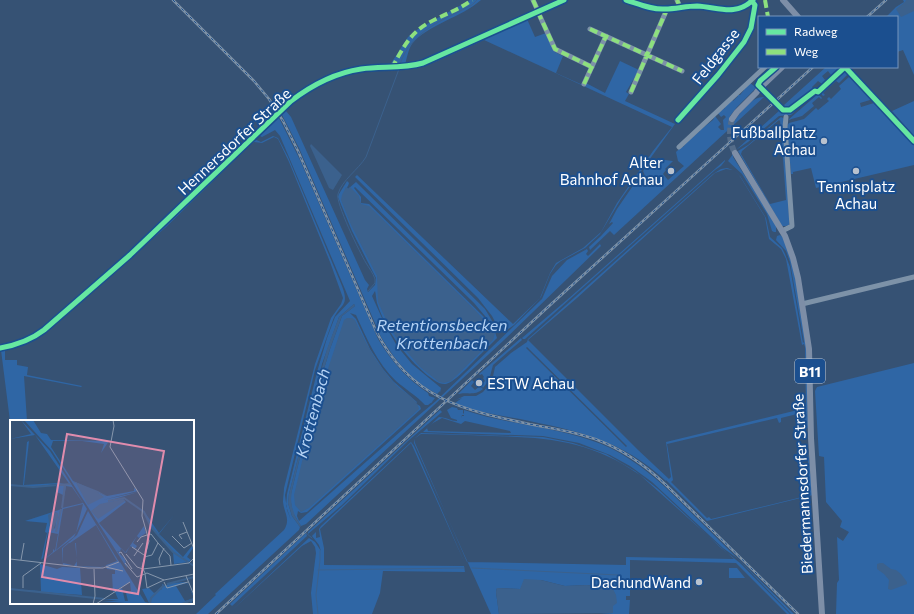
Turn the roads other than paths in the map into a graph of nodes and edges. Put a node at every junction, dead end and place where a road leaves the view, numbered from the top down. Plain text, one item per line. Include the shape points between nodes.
1 (534, 0) edge
2 (564, 0) edge
3 (626, 0) edge
4 (677, 0) edge
5 (752, 0) edge
6 (783, 0) edge
7 (680, 7) junction
8 (667, 9) junction
9 (538, 11) junction
10 (797, 16) edge
11 (590, 29) dead end
12 (606, 36) junction
13 (647, 55) junction
14 (592, 66) junction
15 (764, 68) edge
16 (781, 68) edge
17 (786, 68) edge
18 (846, 68) edge
19 (682, 71) dead end
20 (584, 84) dead end
21 (631, 92) dead end
22 (756, 93) junction
23 (732, 119) tunnel mouth
24 (678, 120) dead end
25 (786, 120) dead end
26 (914, 141) edge
27 (679, 147) dead end
28 (735, 153) tunnel mouth
29 (782, 231) junction
30 (914, 278) edge
31 (802, 304) junction
32 (0, 348) edge
33 (822, 614) edge

1 - 9 street
2 - 9 street, Hennersdorfer Straße
3 - 8 street via 647,7
4 - 7 street
5 - 7 street via 739,9
5 - 24 street, Feldgasse via 755,5 752,22 744,42
6 - 10 main road
7 - 8 street
8 - 13 street
9 - 14 street via 555,49
9 - 32 street, Hennersdorfer Straße via 423,63 396,68 360,69 330,77 310,87 291,101 130,255 44,330 24,342
11 - 12 street
12 - 13 street
12 - 14 street
13 - 19 street
13 - 21 street
14 - 20 street
15 - 27 street
16 - 22 main road
17 - 22 main road via 761,92
18 - 26 street
22 - 23 main road
25 - 29 street via 792,226
28 - 29 main road, B11
29 - 31 main road, Biedermannsdorfer Straße / B11 via 794,261
30 - 31 street
31 - 33 main road, Biedermannsdorfer Straße / B11 via 809,347

